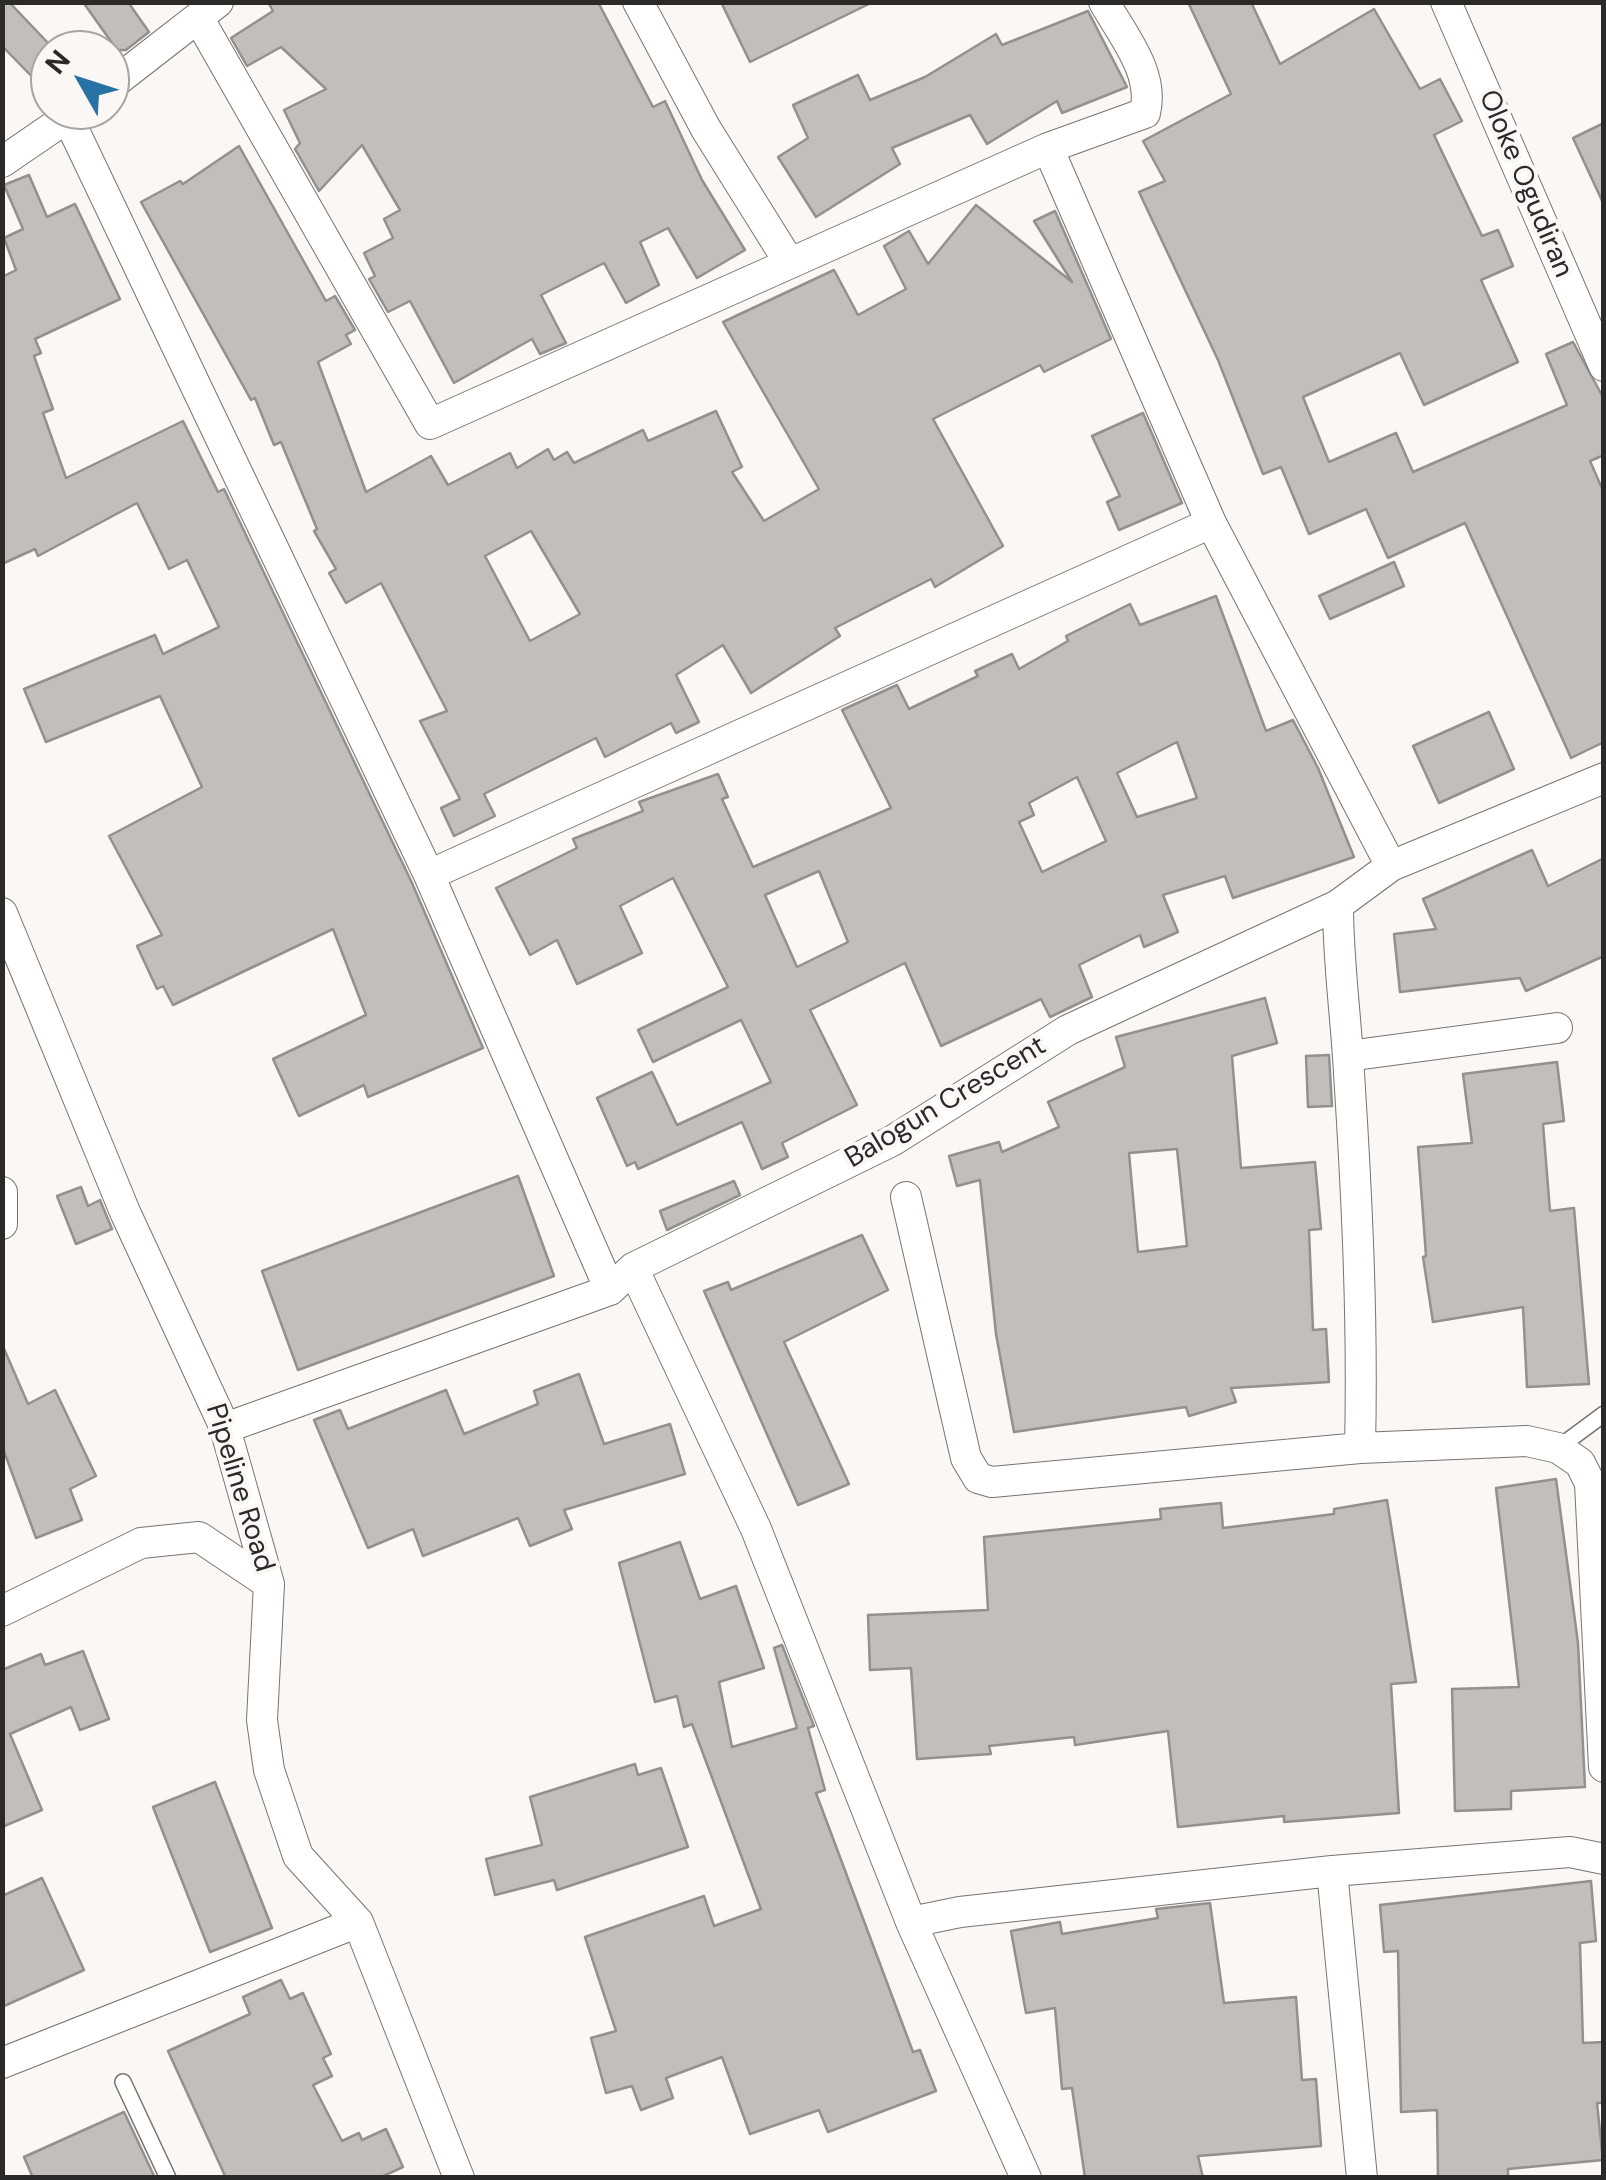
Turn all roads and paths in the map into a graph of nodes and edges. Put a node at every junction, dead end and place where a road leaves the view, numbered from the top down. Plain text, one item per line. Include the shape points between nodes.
1 (638, 2) edge
2 (1104, 2) edge
3 (1446, 2) edge
4 (209, 11) edge
5 (130, 71) edge
6 (49, 130) edge
7 (80, 130) edge
8 (1048, 148) junction
9 (2, 162) edge
10 (790, 262) junction
11 (1604, 366) edge
12 (1212, 523) junction
13 (1604, 778) edge
14 (1391, 866) junction
15 (429, 875) junction
16 (1338, 905) junction
17 (2, 913) edge
18 (1557, 1028) dead end
19 (1348, 1056) junction
20 (2, 1192) edge
21 (906, 1197) dead end
22 (2, 1224) edge
23 (633, 1268) junction
24 (610, 1290) junction
25 (1604, 1414) edge
26 (226, 1428) junction
27 (1360, 1448) junction
28 (1558, 1448) junction
29 (269, 1584) junction
30 (2, 1611) edge
31 (1604, 1767) edge
32 (1604, 1859) edge
33 (1332, 1871) junction
34 (358, 1922) junction
35 (911, 1922) junction
36 (2, 2063) edge
37 (123, 2082) dead end
38 (168, 2178) edge
39 (459, 2178) edge
40 (1026, 2178) edge
41 (1362, 2178) edge

1 - 10 street via 706,130
2 - 8 street via 1144,72 1150,93 1145,113
3 - 11 street, Oloke Ogudiran
4 - 5 street
4 - 10 street via 430,424
6 - 9 street
7 - 15 street
8 - 10 street
8 - 12 street
12 - 14 street
12 - 15 street
13 - 14 street, Balogun Crescent
14 - 16 street, Balogun Crescent
15 - 24 street
16 - 19 street
16 - 23 street, Balogun Crescent via 1068,1030 892,1142
17 - 26 street, Pipeline Road via 125,1212
18 - 19 street
19 - 27 street via 1362,1278
20 - 22 street
21 - 27 street via 966,1458 978,1478 992,1482
23 - 24 street, Balogun Crescent
23 - 35 street via 756,1529
24 - 26 street, Balogun Crescent
25 - 28 lane
26 - 29 street, Pipeline Road
27 - 28 street via 1527,1441
28 - 31 street via 1580,1463 1590,1483
29 - 30 street via 198,1537 141,1543
29 - 34 street, Pipeline Road via 262,1720 269,1770 298,1856
32 - 33 street via 1570,1852
33 - 35 street
33 - 41 street
34 - 36 street
34 - 39 street, Pipeline Road
35 - 40 street
37 - 38 lane

